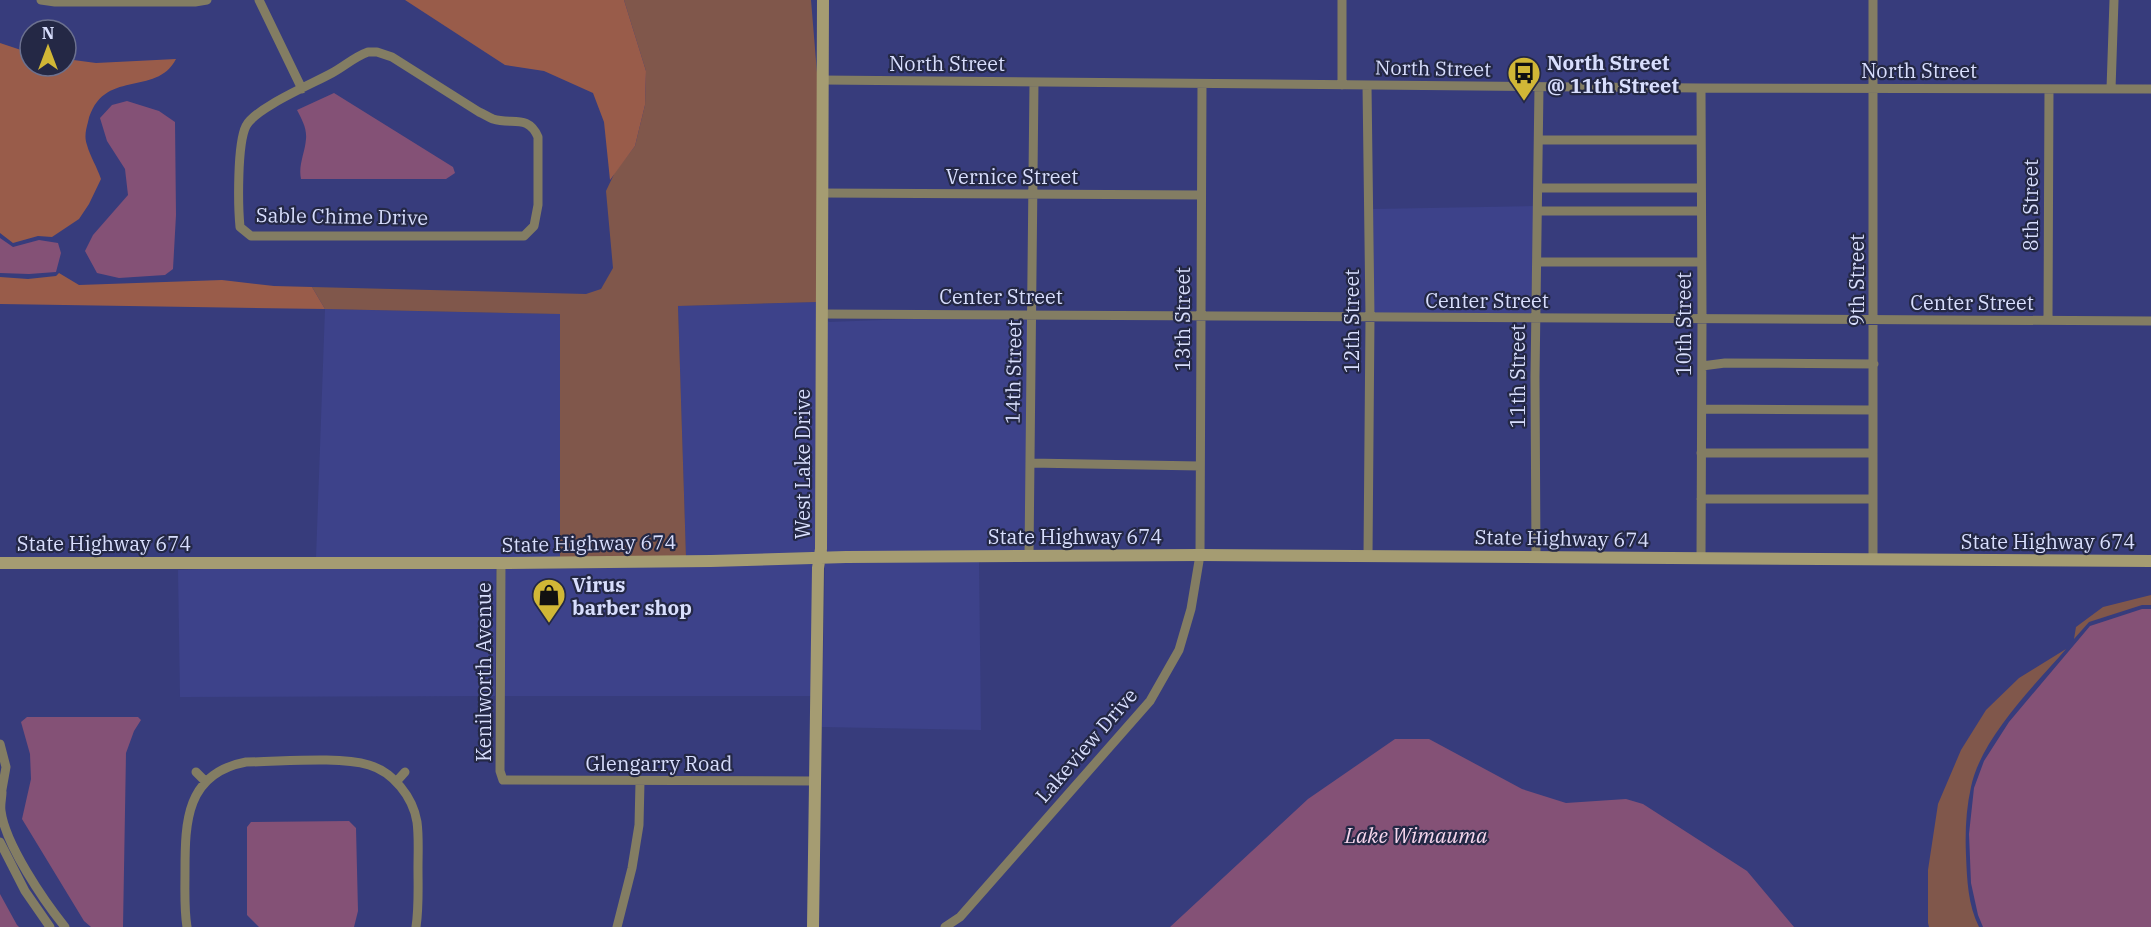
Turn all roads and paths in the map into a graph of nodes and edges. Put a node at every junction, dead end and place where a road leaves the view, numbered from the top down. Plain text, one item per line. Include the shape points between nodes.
1 (41, 0) edge
2 (207, 0) edge
3 (259, 0) edge
4 (823, 0) edge
5 (1342, 0) edge
6 (1873, 0) edge
7 (2114, 0) edge
8 (822, 81) junction
9 (1034, 82) junction
10 (1202, 84) junction
11 (1342, 85) junction
12 (1367, 85) junction
13 (1539, 87) junction
14 (1873, 87) junction
15 (302, 88) junction
16 (1701, 88) junction
17 (2049, 89) junction
18 (2111, 89) junction
19 (2151, 89) edge
20 (1539, 140) junction
21 (1701, 140) junction
22 (1538, 188) junction
23 (1701, 188) junction
24 (822, 193) junction
25 (1033, 195) junction
26 (1201, 195) junction
27 (1538, 211) junction
28 (1701, 211) junction
29 (1537, 262) junction
30 (1701, 262) junction
31 (822, 314) junction
32 (1032, 314) junction
33 (1200, 315) junction
34 (1370, 317) junction
35 (1535, 318) junction
36 (1702, 318) junction
37 (1874, 320) junction
38 (2048, 320) junction
39 (2151, 321) edge
40 (1874, 364) junction
41 (1702, 366) junction
42 (1702, 409) junction
43 (1873, 410) junction
44 (1701, 453) junction
45 (1873, 453) junction
46 (1030, 463) junction
47 (1200, 466) junction
48 (1701, 499) junction
49 (1873, 499) junction
50 (1029, 555) junction
51 (1200, 555) junction
52 (1368, 556) junction
53 (1536, 557) junction
54 (820, 558) junction
55 (1701, 559) junction
56 (1873, 559) junction
57 (2151, 561) edge
58 (0, 563) edge
59 (501, 563) junction
60 (0, 744) edge
61 (196, 772) dead end
62 (405, 772) dead end
63 (502, 780) joint
64 (815, 781) junction
65 (206, 782) junction
66 (396, 782) junction
67 (640, 782) junction
68 (1, 795) edge
69 (0, 842) edge
70 (50, 927) edge
71 (65, 927) edge
72 (187, 927) edge
73 (416, 927) edge
74 (617, 927) edge
75 (813, 927) edge
76 (945, 927) edge

1 - 2 street
3 - 15 street
4 - 8 main road, West Lake Drive
5 - 11 street
6 - 14 street, 9th Street
7 - 18 street
8 - 9 street, North Street
8 - 24 main road, West Lake Drive
9 - 10 street, North Street
9 - 25 street, 14th Street
10 - 11 street, North Street
10 - 26 street, 13th Street
11 - 12 street, North Street
12 - 13 street, North Street
12 - 34 street, 12th Street
13 - 16 street, North Street
13 - 20 street, 11th Street
14 - 16 street, North Street
14 - 17 street, North Street
14 - 37 street, 9th Street
15 - 15 street, Sable Chime Drive via 246,124 241,139 240,227 251,236 524,236 534,226 538,206 538,137 528,123 486,116 392,57 377,52 355,57
16 - 21 street, 10th Street
17 - 18 street, North Street
17 - 38 street, 8th Street
18 - 19 street, North Street
20 - 21 street
20 - 22 street, 11th Street
21 - 23 street, 10th Street
22 - 23 street
22 - 27 street, 11th Street
23 - 28 street, 10th Street
24 - 25 street, Vernice Street
24 - 31 main road, West Lake Drive
25 - 26 street, Vernice Street
25 - 32 street, 14th Street
26 - 33 street, 13th Street
27 - 28 street
27 - 29 street, 11th Street
28 - 30 street, 10th Street
29 - 30 street
29 - 35 street, 11th Street
30 - 36 street, 10th Street
31 - 32 street, Center Street
31 - 54 main road, West Lake Drive
32 - 33 street, Center Street
32 - 46 street, 14th Street
33 - 34 street, Center Street
33 - 47 street, 13th Street
34 - 35 street, Center Street
34 - 52 street, 12th Street
35 - 36 street, Center Street
35 - 53 street, 11th Street
36 - 37 street, Center Street
36 - 41 street, 10th Street
37 - 38 street, Center Street
37 - 40 street, 9th Street
38 - 39 street, Center Street
40 - 41 street
40 - 43 street, 9th Street
41 - 42 street, 10th Street
42 - 43 street
42 - 44 street, 10th Street
43 - 45 street, 9th Street
44 - 45 street
44 - 48 street, 10th Street
45 - 49 street, 9th Street
46 - 47 street
46 - 50 street, 14th Street
47 - 51 street, 13th Street
48 - 49 street
48 - 55 street, 10th Street
49 - 56 street, 9th Street
50 - 51 main road, State Highway 674
50 - 54 main road, State Highway 674
51 - 52 main road, State Highway 674
51 - 76 street, Lakeview Drive via 1179,650 1150,700 960,917
52 - 53 main road, State Highway 674
53 - 55 main road, State Highway 674
54 - 59 main road, State Highway 674
54 - 64 main road, West Lake Drive
55 - 56 main road, State Highway 674
56 - 57 main road, State Highway 674
58 - 59 main road, State Highway 674
59 - 63 street, Kenilworth Avenue
60 - 68 street via 6,767
61 - 65 street
62 - 66 street
63 - 67 street, Glengarry Road
64 - 67 street, Glengarry Road
64 - 75 main road, West Lake Drive
65 - 66 street via 228,767 246,762 347,761 371,765
65 - 72 street via 193,799 186,821
66 - 73 street via 411,803 417,822
67 - 74 street via 639,825
68 - 71 street via 2,813 14,846 36,887
69 - 70 street via 21,885

